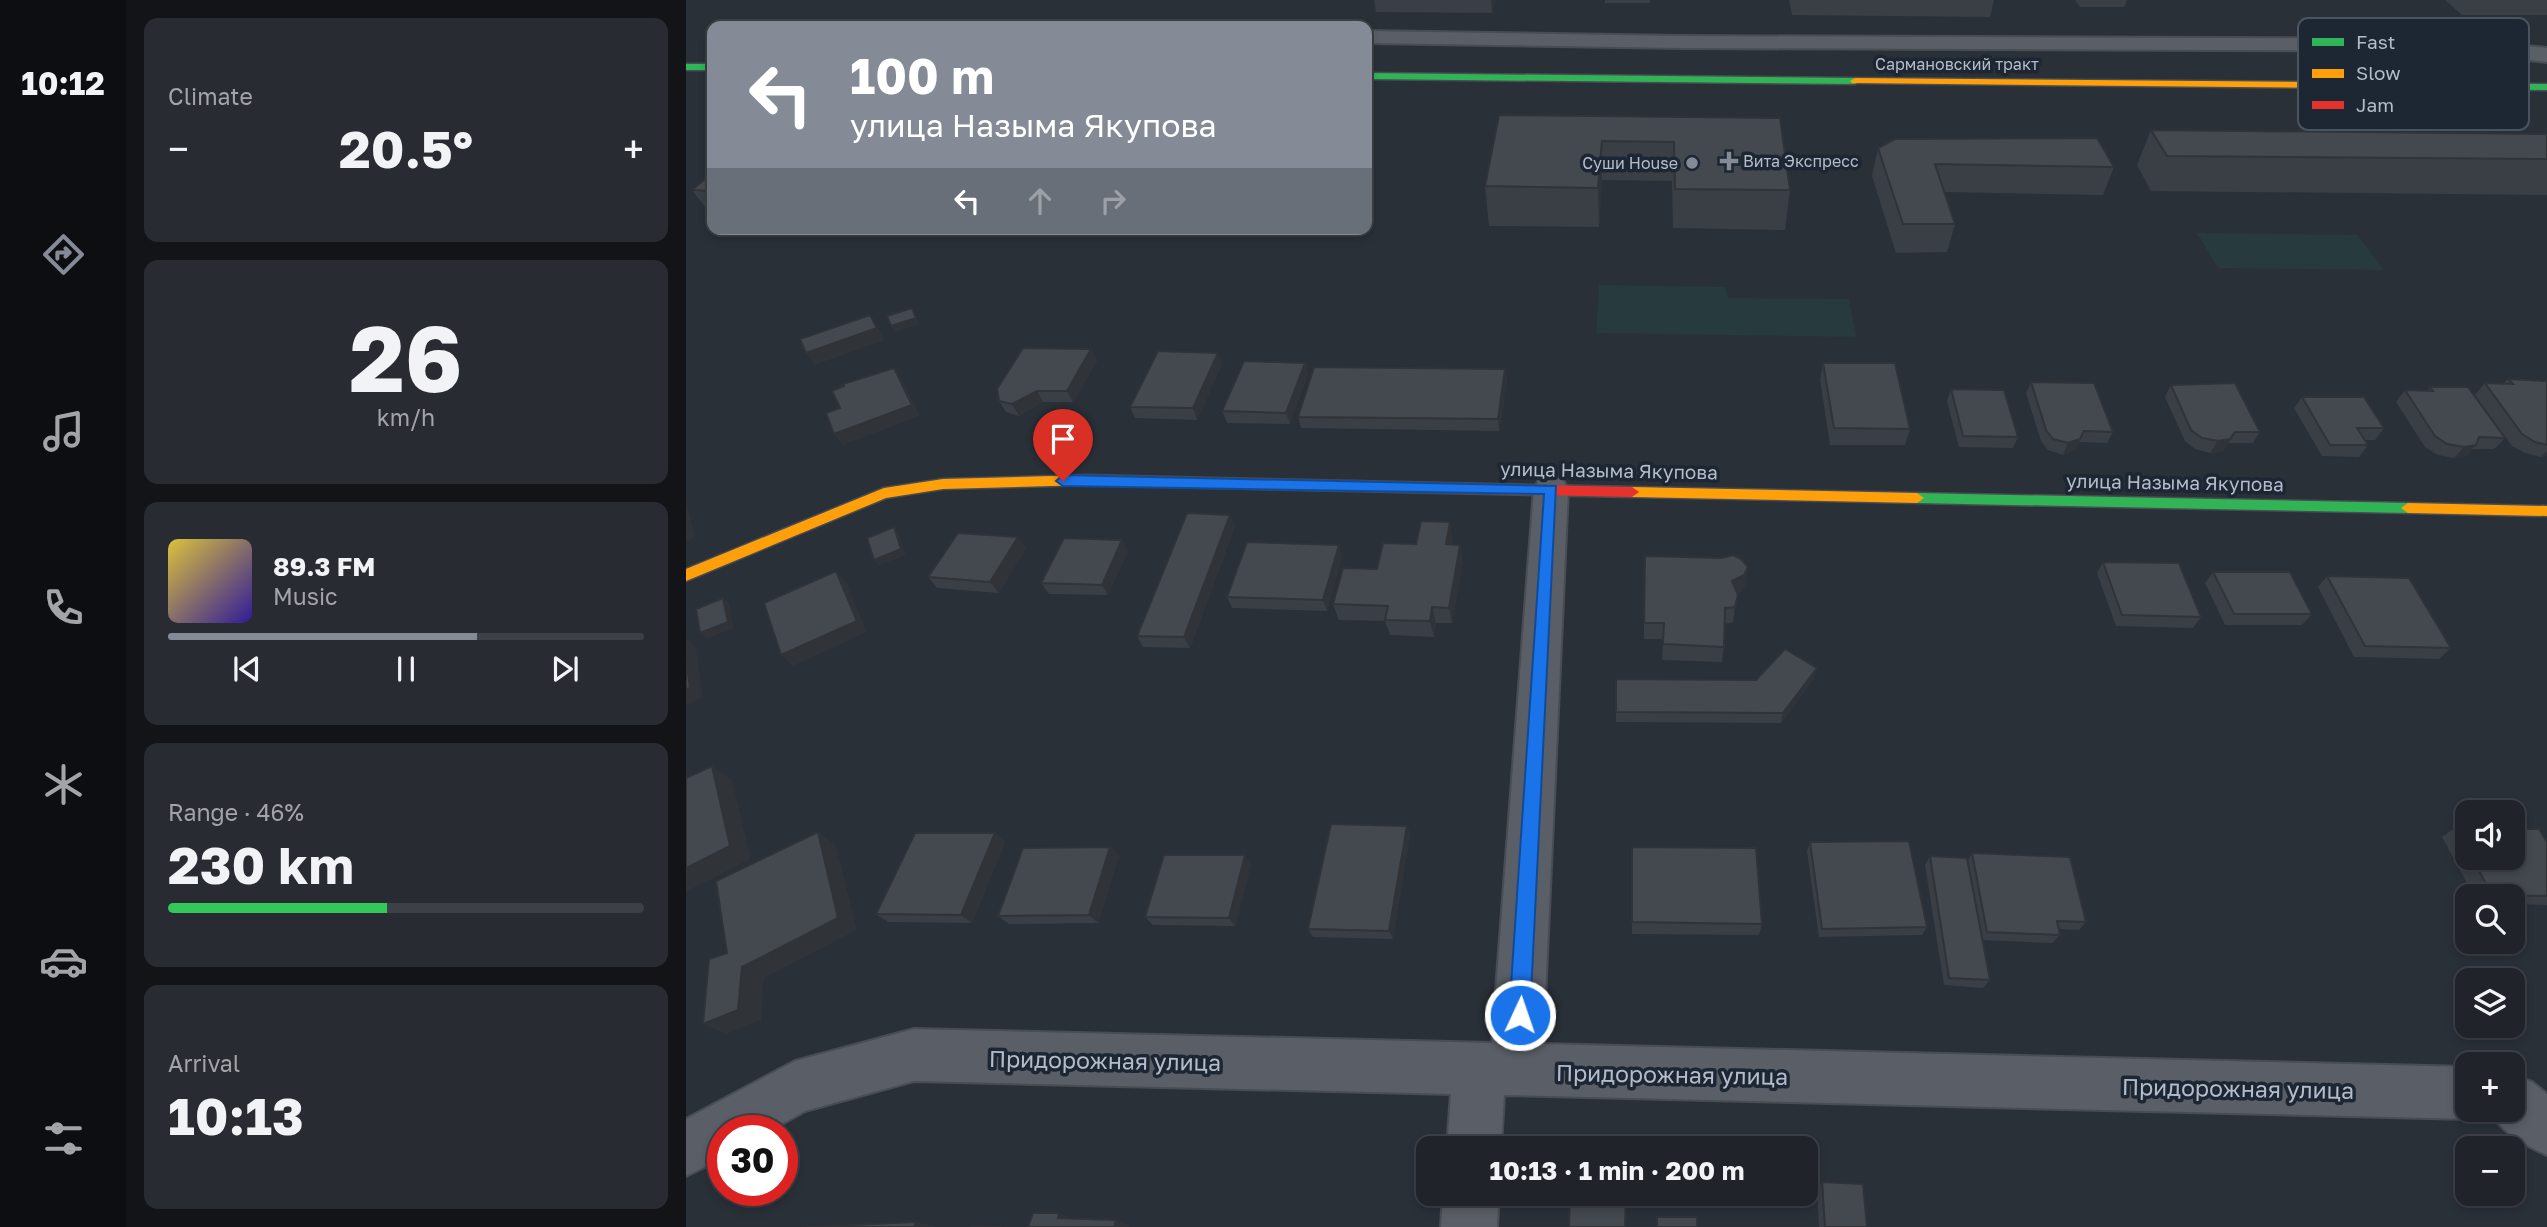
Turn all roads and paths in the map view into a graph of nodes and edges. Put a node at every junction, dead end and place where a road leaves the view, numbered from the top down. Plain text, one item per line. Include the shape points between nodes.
1 (1372, 37) edge
2 (2298, 45) edge
3 (2529, 53) edge
4 (2547, 55) edge
5 (707, 63) edge
6 (686, 67) edge
7 (707, 67) edge
8 (1372, 76) edge
9 (2298, 85) edge
10 (2529, 87) edge
11 (2547, 87) edge
12 (1551, 489) junction
13 (2547, 511) edge
14 (686, 575) edge
15 (1498, 1070) junction
16 (2455, 1093) edge
17 (2525, 1094) edge
18 (2547, 1095) edge
19 (2525, 1111) edge
20 (2547, 1128) edge
21 (1478, 1136) edge
22 (686, 1149) edge
23 (1470, 1206) edge
24 (1469, 1227) edge

1 - 2 street
3 - 4 street
5 - 6 street
6 - 7 main road
8 - 9 main road, Сармановский тракт
10 - 11 main road, Сармановский тракт
12 - 13 main road, улица Назыма Якупова
12 - 14 main road, улица Назыма Якупова via 1087,480 943,484 884,493
12 - 15 street
15 - 16 street, Придорожная улица
15 - 21 street
15 - 22 street, Придорожная улица via 914,1055 795,1087
17 - 18 street
19 - 20 street
23 - 24 street

